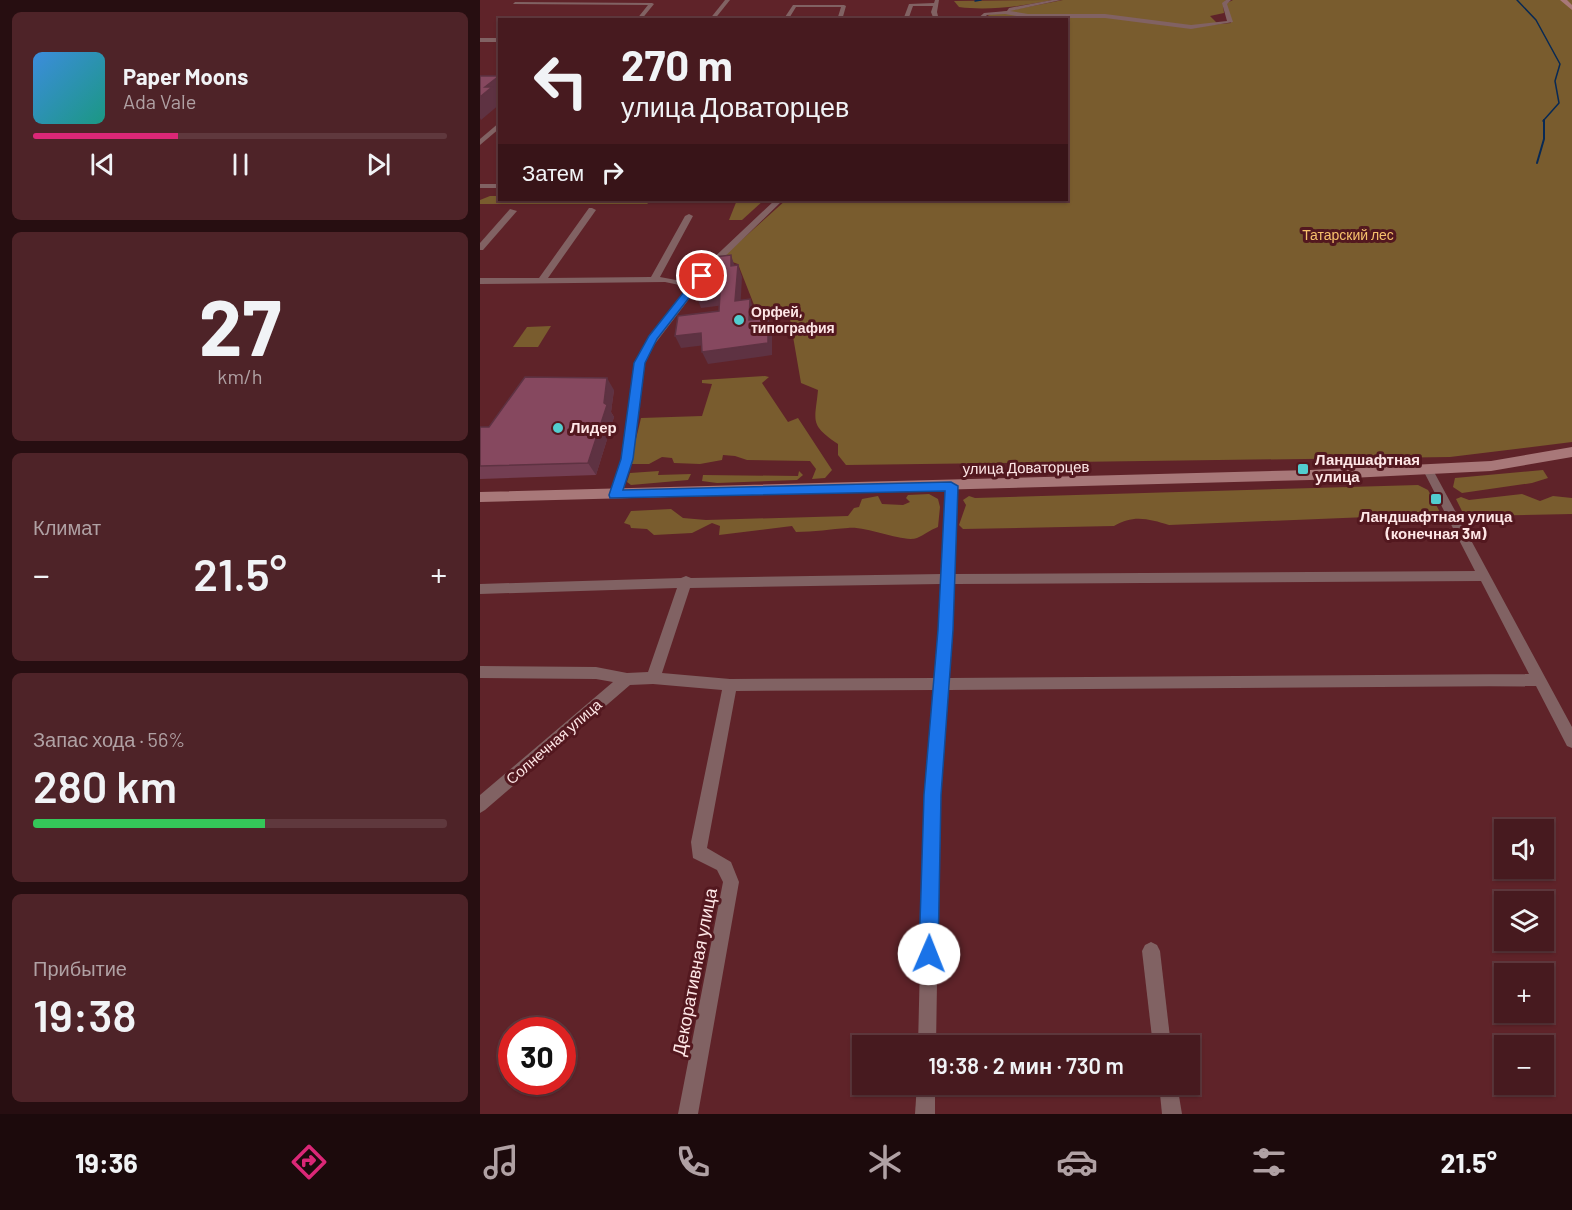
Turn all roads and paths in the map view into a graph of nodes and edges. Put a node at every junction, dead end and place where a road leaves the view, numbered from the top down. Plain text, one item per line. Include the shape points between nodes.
1 (728, 0) edge
2 (1059, 0) edge
3 (1229, 0) edge
4 (1563, 0) edge
5 (539, 2) edge
6 (586, 2) edge
7 (632, 2) edge
8 (937, 2) edge
9 (515, 3) dead end
10 (823, 3) edge
11 (1572, 8) edge
12 (1005, 12) junction
13 (640, 18) edge
14 (713, 18) edge
15 (786, 18) edge
16 (840, 18) edge
17 (906, 18) edge
18 (936, 18) edge
19 (981, 18) edge
20 (480, 40) edge
21 (498, 40) edge
22 (498, 126) edge
23 (480, 144) edge
24 (480, 186) edge
25 (498, 186) edge
26 (778, 201) edge
27 (592, 210) dead end
28 (513, 211) dead end
29 (689, 216) dead end
30 (480, 248) edge
31 (654, 279) junction
32 (542, 280) junction
33 (480, 281) edge
34 (694, 286) junction
35 (1572, 452) edge
36 (1428, 470) junction
37 (951, 486) junction
38 (615, 495) junction
39 (480, 497) edge
40 (1483, 576) junction
41 (948, 579) junction
42 (686, 581) junction
43 (480, 589) edge
44 (480, 672) edge
45 (653, 678) junction
46 (627, 679) junction
47 (1538, 680) junction
48 (941, 683) junction
49 (730, 684) junction
50 (1572, 741) edge
51 (480, 805) edge
52 (1151, 951) dead end
53 (927, 1035) edge
54 (1161, 1035) edge
55 (926, 1095) edge
56 (1169, 1095) edge
57 (688, 1114) edge
58 (925, 1114) edge
59 (1172, 1114) edge

1 - 14 street
2 - 12 street
3 - 12 street via 1224,3 1230,22 1191,27 1105,16 1028,16
4 - 11 main road
5 - 6 street
5 - 9 street
6 - 7 street
7 - 13 street via 652,4
8 - 17 street via 911,5
8 - 18 street
10 - 15 street via 795,6
10 - 16 street via 843,6
12 - 19 street
20 - 21 street
22 - 23 street
24 - 25 street
26 - 34 street via 724,251
27 - 32 street
28 - 30 street
29 - 31 street
31 - 32 street
31 - 34 street
32 - 33 street
34 - 38 street via 652,338 639,363 627,459
35 - 36 main road, улица Доваторцев via 1491,466
36 - 37 main road, улица Доваторцев
36 - 40 street
37 - 38 main road, улица Доваторцев
37 - 41 street
38 - 39 main road, улица Доваторцев
40 - 41 street
40 - 47 street
41 - 42 street
41 - 48 street
42 - 43 street
42 - 45 street
44 - 46 street via 596,673
45 - 46 street
45 - 49 street
46 - 51 street, Солнечная улица
47 - 48 street
47 - 50 street
48 - 49 street
48 - 53 street via 932,795
49 - 57 street, Декоративная улица via 699,852 721,861 729,869 731,882
52 - 54 street
55 - 58 street
56 - 59 street

